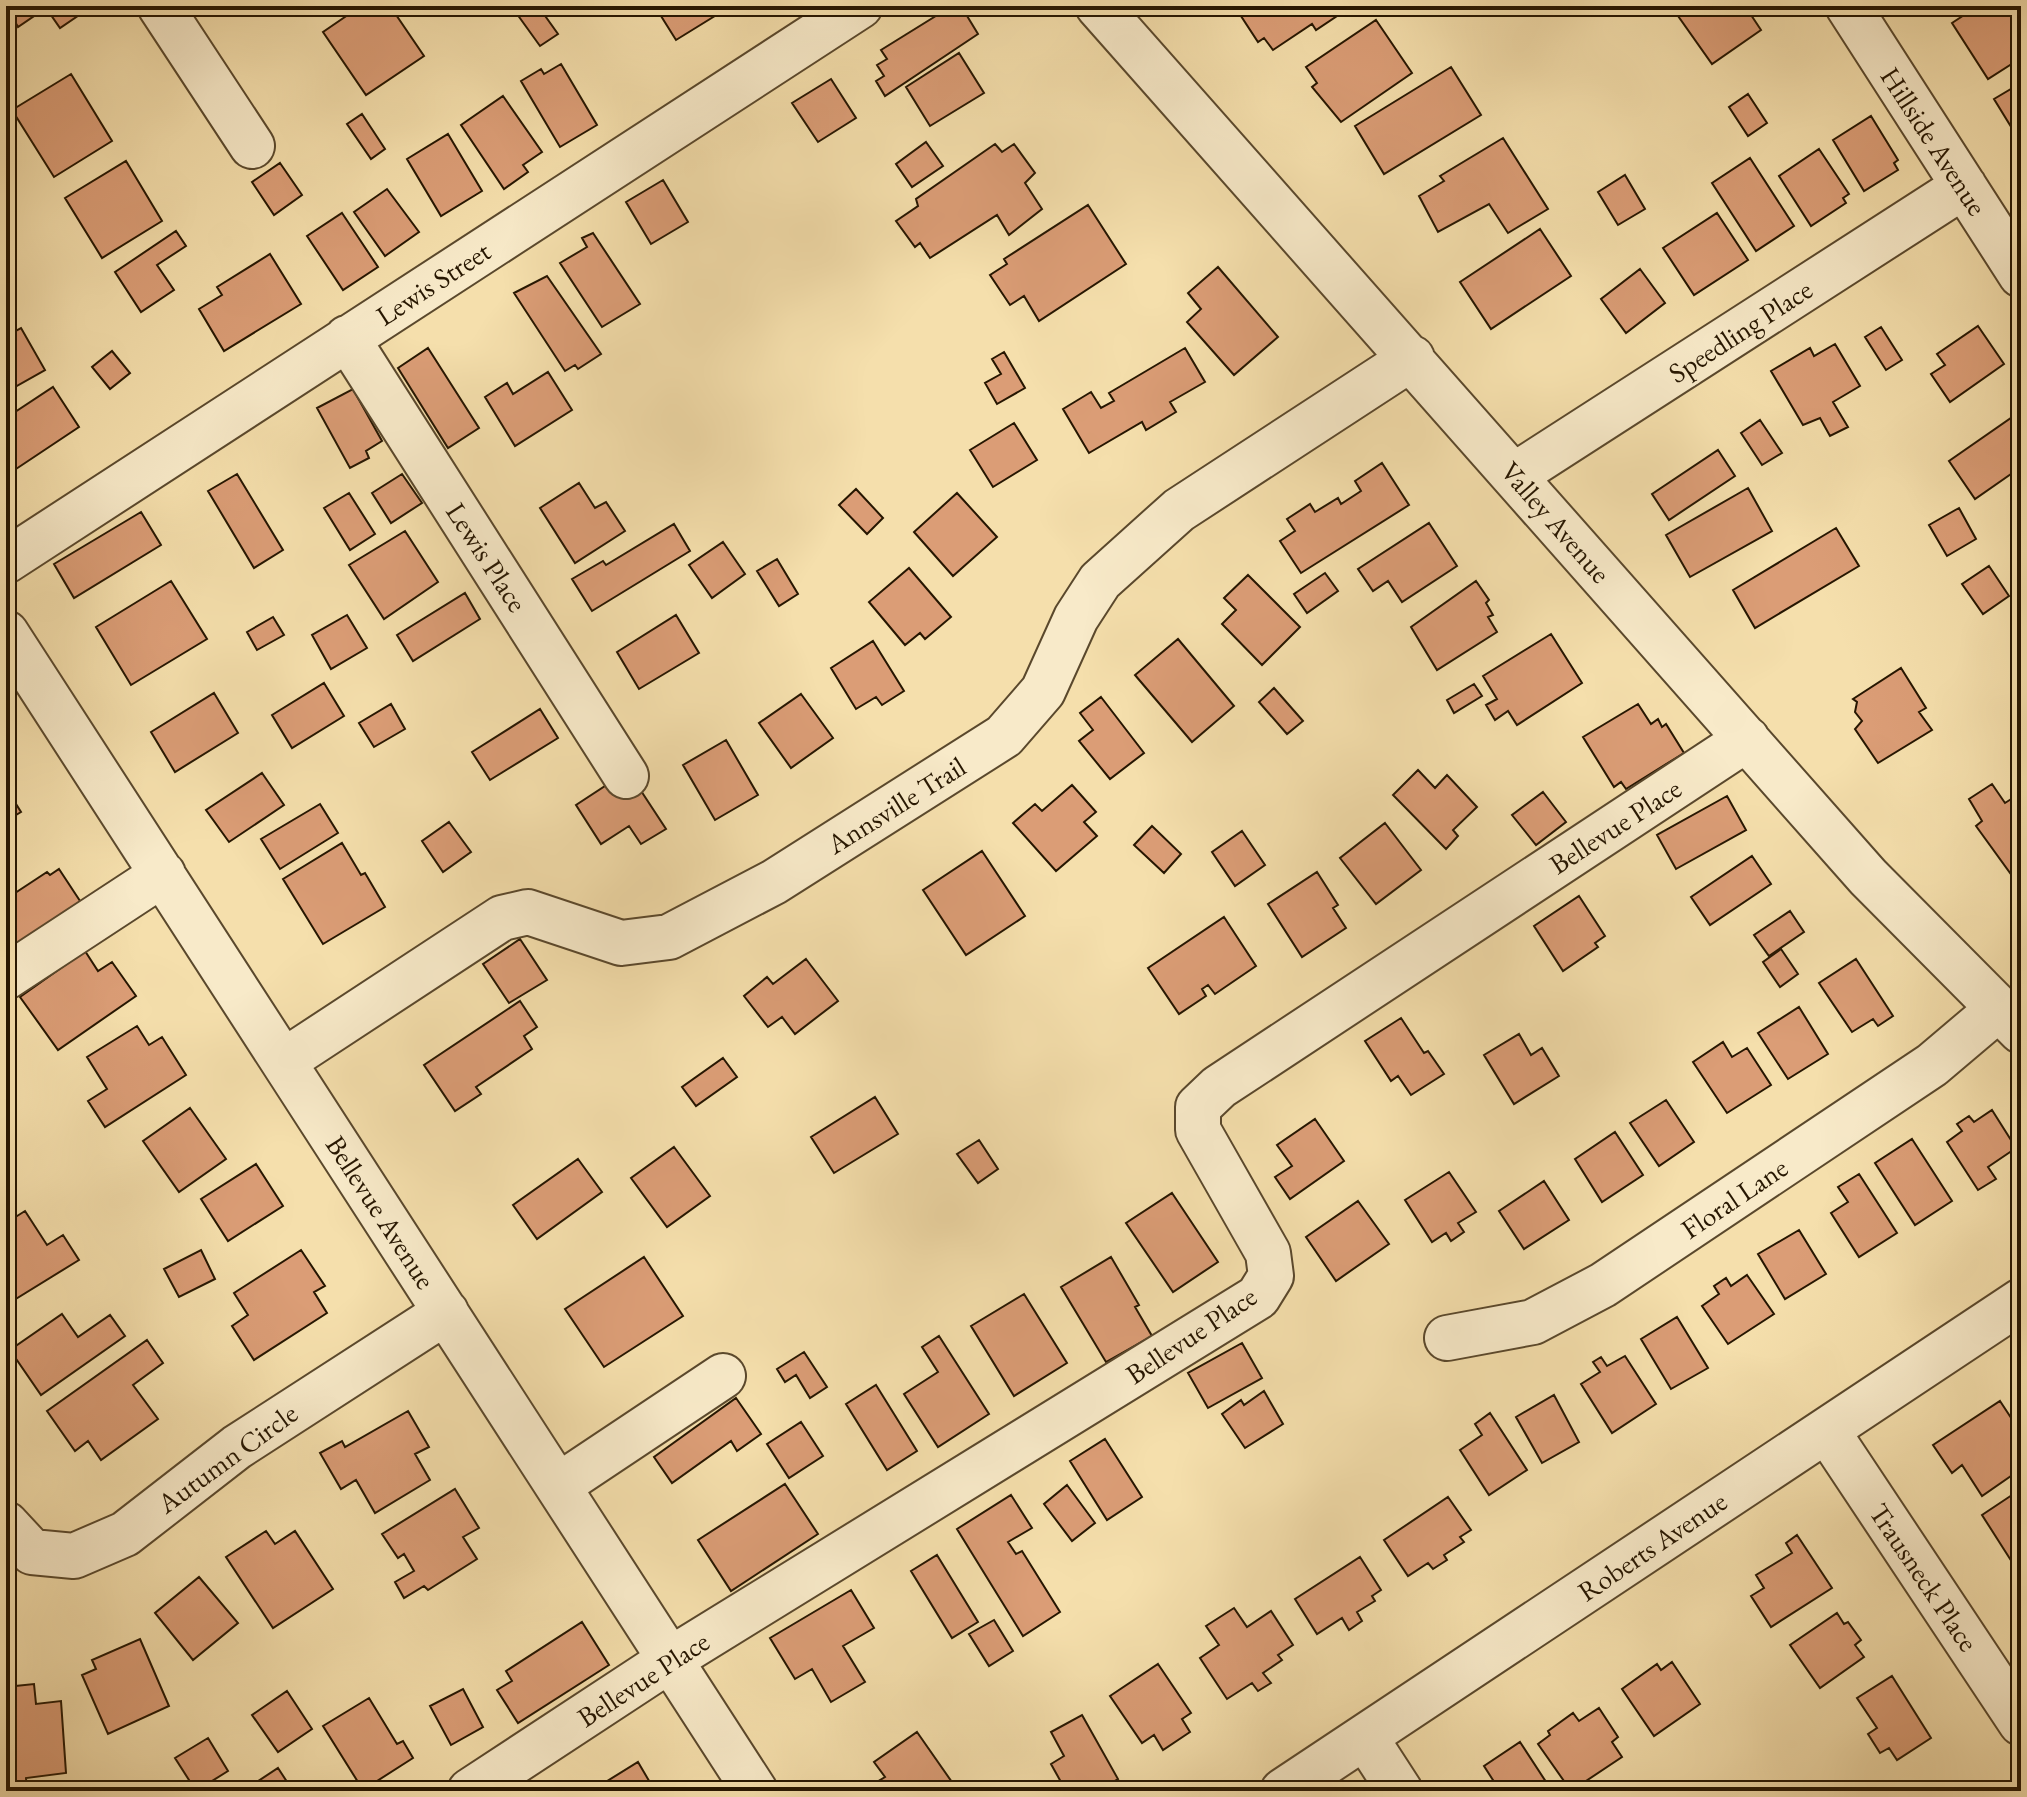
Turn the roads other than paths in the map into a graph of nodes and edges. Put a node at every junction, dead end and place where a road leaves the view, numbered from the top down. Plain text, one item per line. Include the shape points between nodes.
1 (160, 6) edge
2 (860, 6) edge
3 (1098, 6) edge
4 (1848, 6) edge
5 (252, 146) dead end
6 (1964, 186) junction
7 (2021, 275) edge
8 (347, 338) junction
9 (1412, 358) junction
10 (1515, 475) junction
11 (6, 561) edge
12 (6, 633) edge
13 (1747, 739) junction
14 (626, 776) dead end
15 (163, 874) junction
16 (6, 977) edge
17 (2009, 1021) edge
18 (284, 1061) junction
19 (2021, 1301) edge
20 (446, 1312) junction
21 (1447, 1338) dead end
22 (723, 1376) dead end
23 (1827, 1431) junction
24 (558, 1486) junction
25 (6, 1524) edge
26 (671, 1659) junction
27 (2021, 1723) edge
28 (1365, 1737) junction
29 (470, 1791) edge
30 (755, 1791) edge
31 (1283, 1791) edge
32 (1400, 1791) edge

1 - 5 street
2 - 8 street, Lewis Street
3 - 9 street, Valley Avenue
4 - 6 street, Hillside Avenue
6 - 7 street, Hillside Avenue
6 - 10 street, Speedling Place
8 - 11 street, Lewis Street
8 - 14 street, Lewis Place
9 - 10 street, Valley Avenue
9 - 18 street, Annsville Trail via 1179,510 1100,581 1076,618 1043,691 1004,736 774,882 669,937 621,943 528,912 502,918
10 - 13 street, Valley Avenue
12 - 15 street, Bellevue Avenue
13 - 17 street, Valley Avenue via 1868,877
13 - 26 street, Bellevue Place via 1219,1087 1198,1107 1198,1130 1268,1253 1271,1276 1258,1297
15 - 16 street
15 - 18 street, Bellevue Avenue
17 - 21 street, Floral Lane via 1932,1065 1603,1285 1533,1322
18 - 20 street, Bellevue Avenue
19 - 23 street, Roberts Avenue
20 - 24 street, Bellevue Avenue
20 - 25 street, Autumn Circle via 237,1447 125,1534 74,1556 32,1552
22 - 24 street
23 - 27 street, Trausneck Place
23 - 28 street, Roberts Avenue
24 - 26 street, Bellevue Avenue
26 - 29 street, Bellevue Place
26 - 30 street, Bellevue Avenue
28 - 31 street, Roberts Avenue
28 - 32 street

